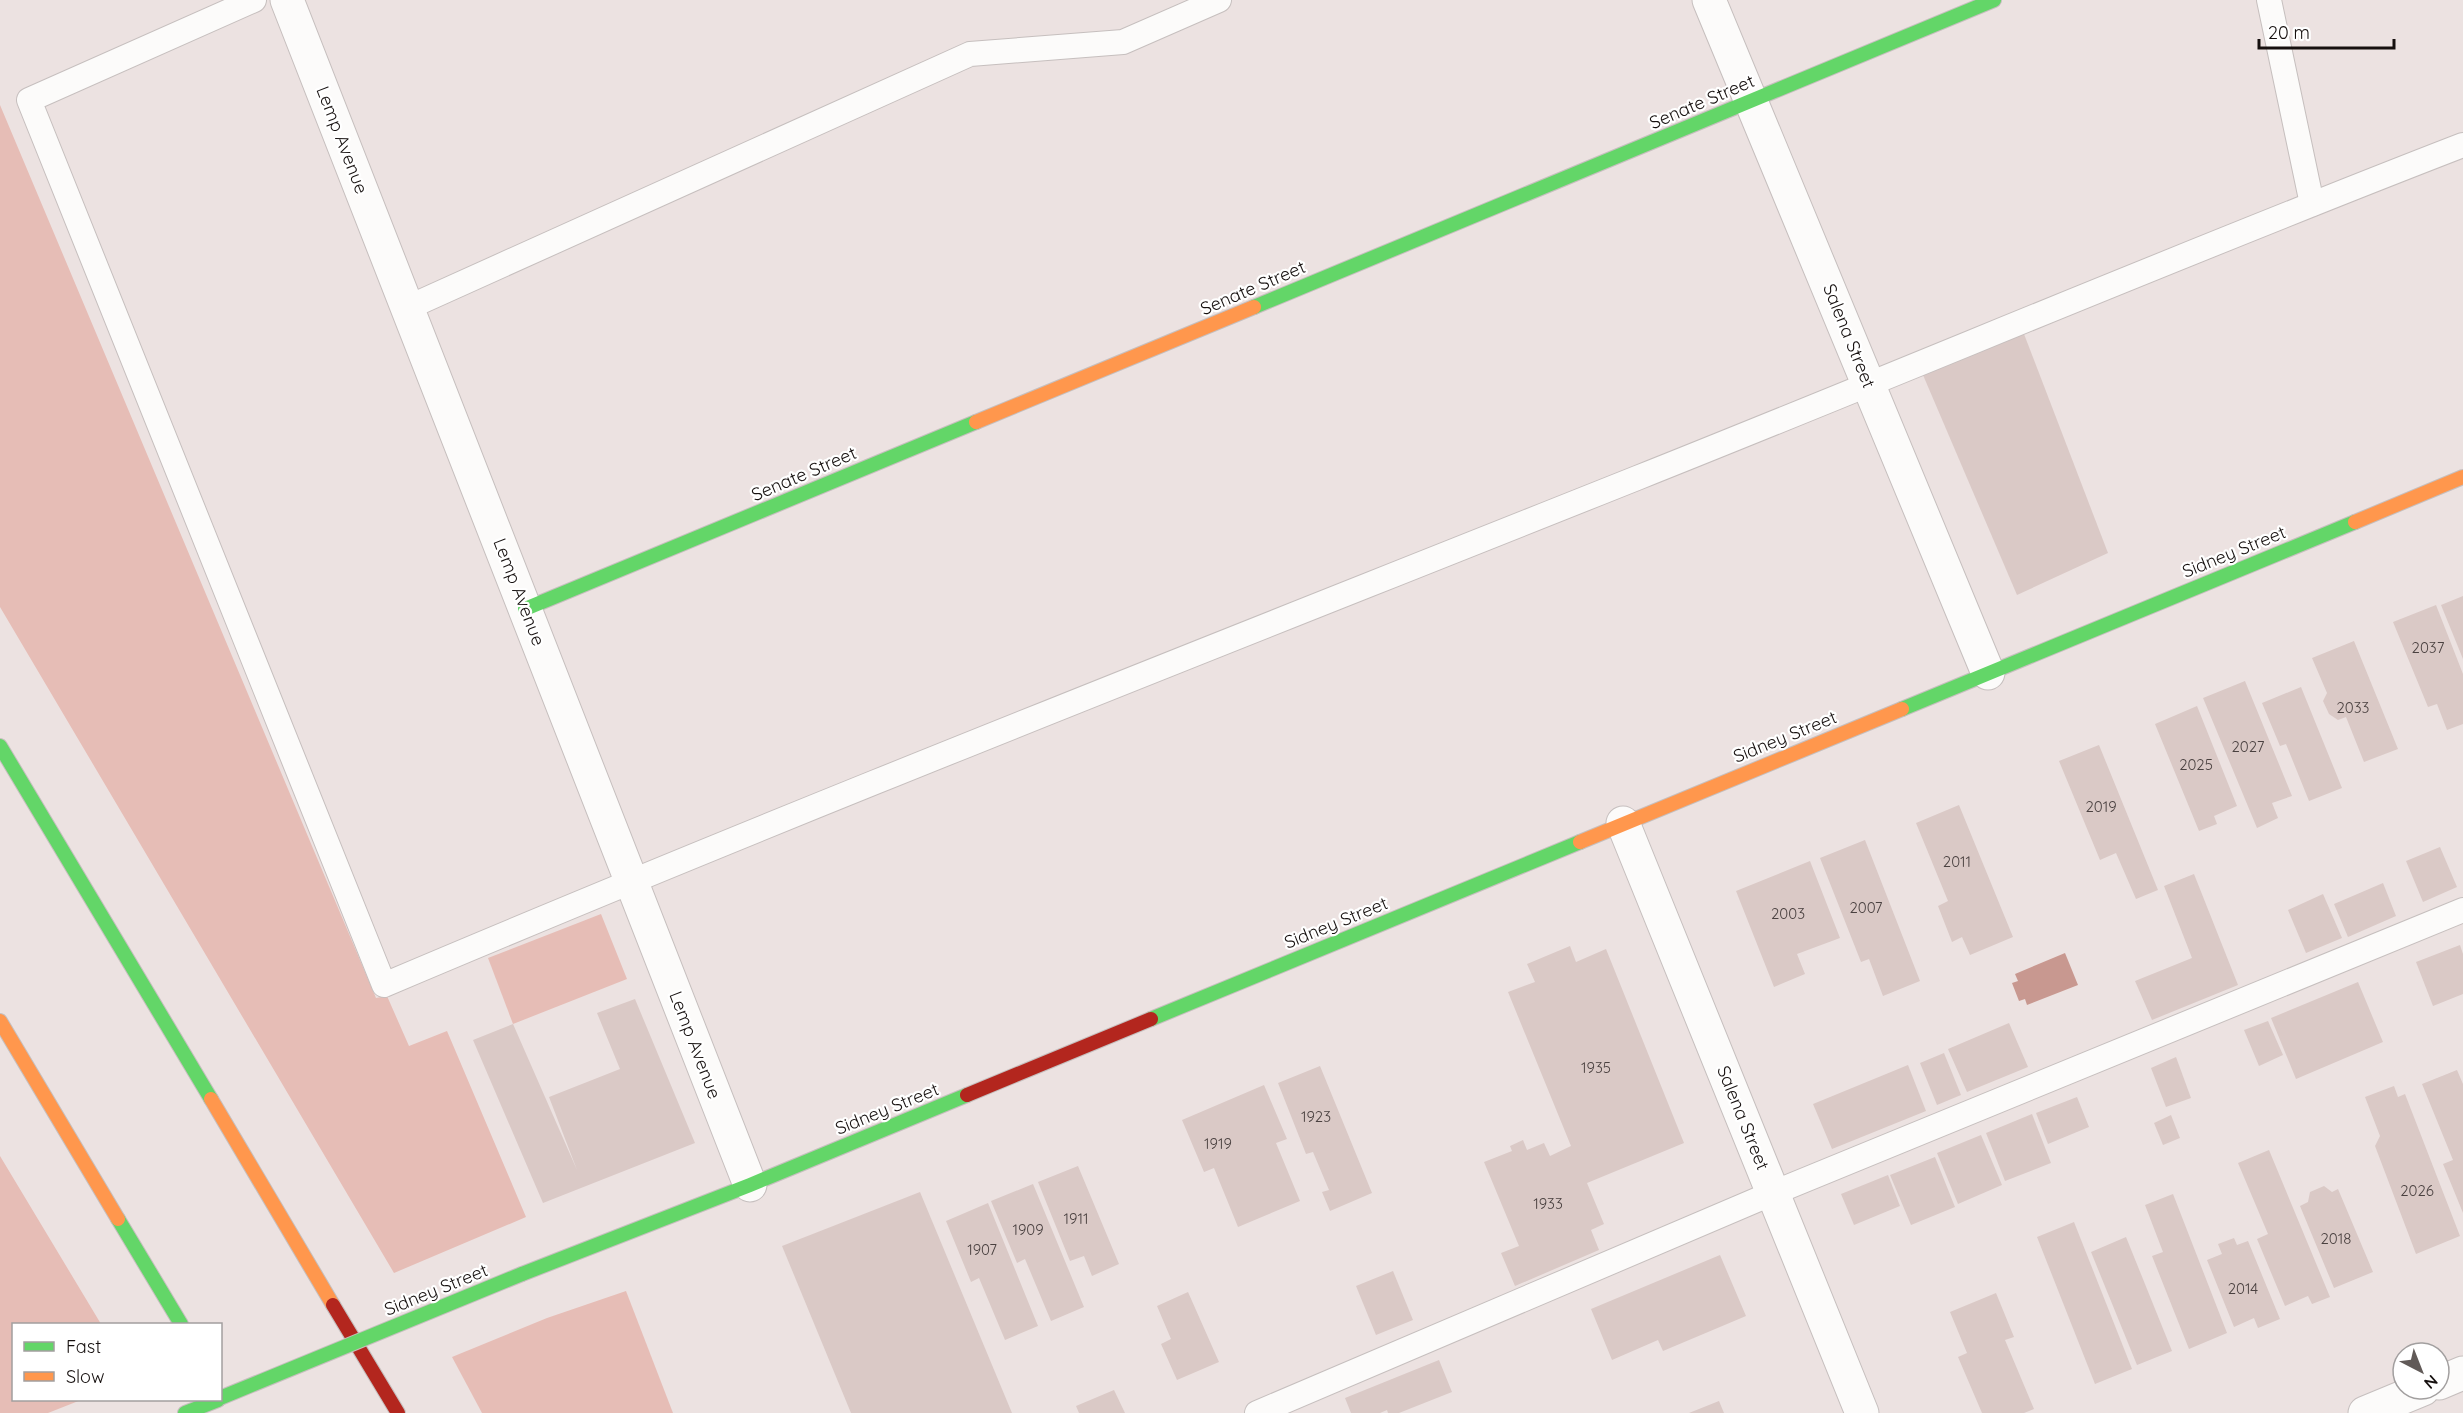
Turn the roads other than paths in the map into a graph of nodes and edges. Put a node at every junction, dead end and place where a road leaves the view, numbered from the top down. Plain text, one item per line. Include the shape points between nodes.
1 (254, 0) edge
2 (1219, 0) edge
3 (1709, 0) edge
4 (1994, 0) edge
5 (2269, 0) edge
6 (291, 1) edge
7 (1751, 100) junction
8 (2463, 145) edge
9 (2312, 204) junction
10 (406, 308) junction
11 (1869, 386) junction
12 (2463, 477) edge
13 (525, 609) junction
14 (1988, 673) junction
15 (0, 746) edge
16 (1623, 823) junction
17 (631, 880) junction
18 (2463, 910) edge
19 (0, 1021) edge
20 (750, 1185) junction
21 (1773, 1193) junction
22 (180, 1323) edge
23 (222, 1401) edge
24 (2394, 1401) edge
25 (185, 1413) edge
26 (398, 1413) edge
27 (1257, 1413) edge
28 (1862, 1413) edge
29 (2365, 1413) edge

1 - 17 lane via 29,100 384,985
2 - 10 lane via 1123,42 970,54
3 - 7 street, Salena Street
4 - 7 main road, Senate Street
5 - 9 lane
6 - 10 street, Lemp Avenue
7 - 11 street, Salena Street
7 - 13 main road, Senate Street
8 - 9 lane
9 - 11 lane
10 - 13 street, Lemp Avenue
11 - 14 street, Salena Street
11 - 17 lane
12 - 14 main road, Sidney Street
13 - 17 street, Lemp Avenue
14 - 16 main road, Sidney Street
15 - 26 main road
16 - 20 main road, Sidney Street
16 - 21 street, Salena Street
17 - 20 street, Lemp Avenue
18 - 21 lane
19 - 22 main road
20 - 23 main road, Sidney Street, bridge via 522,1274
21 - 27 lane
21 - 28 street, Salena Street
23 - 25 main road, Sidney Street
24 - 29 street

